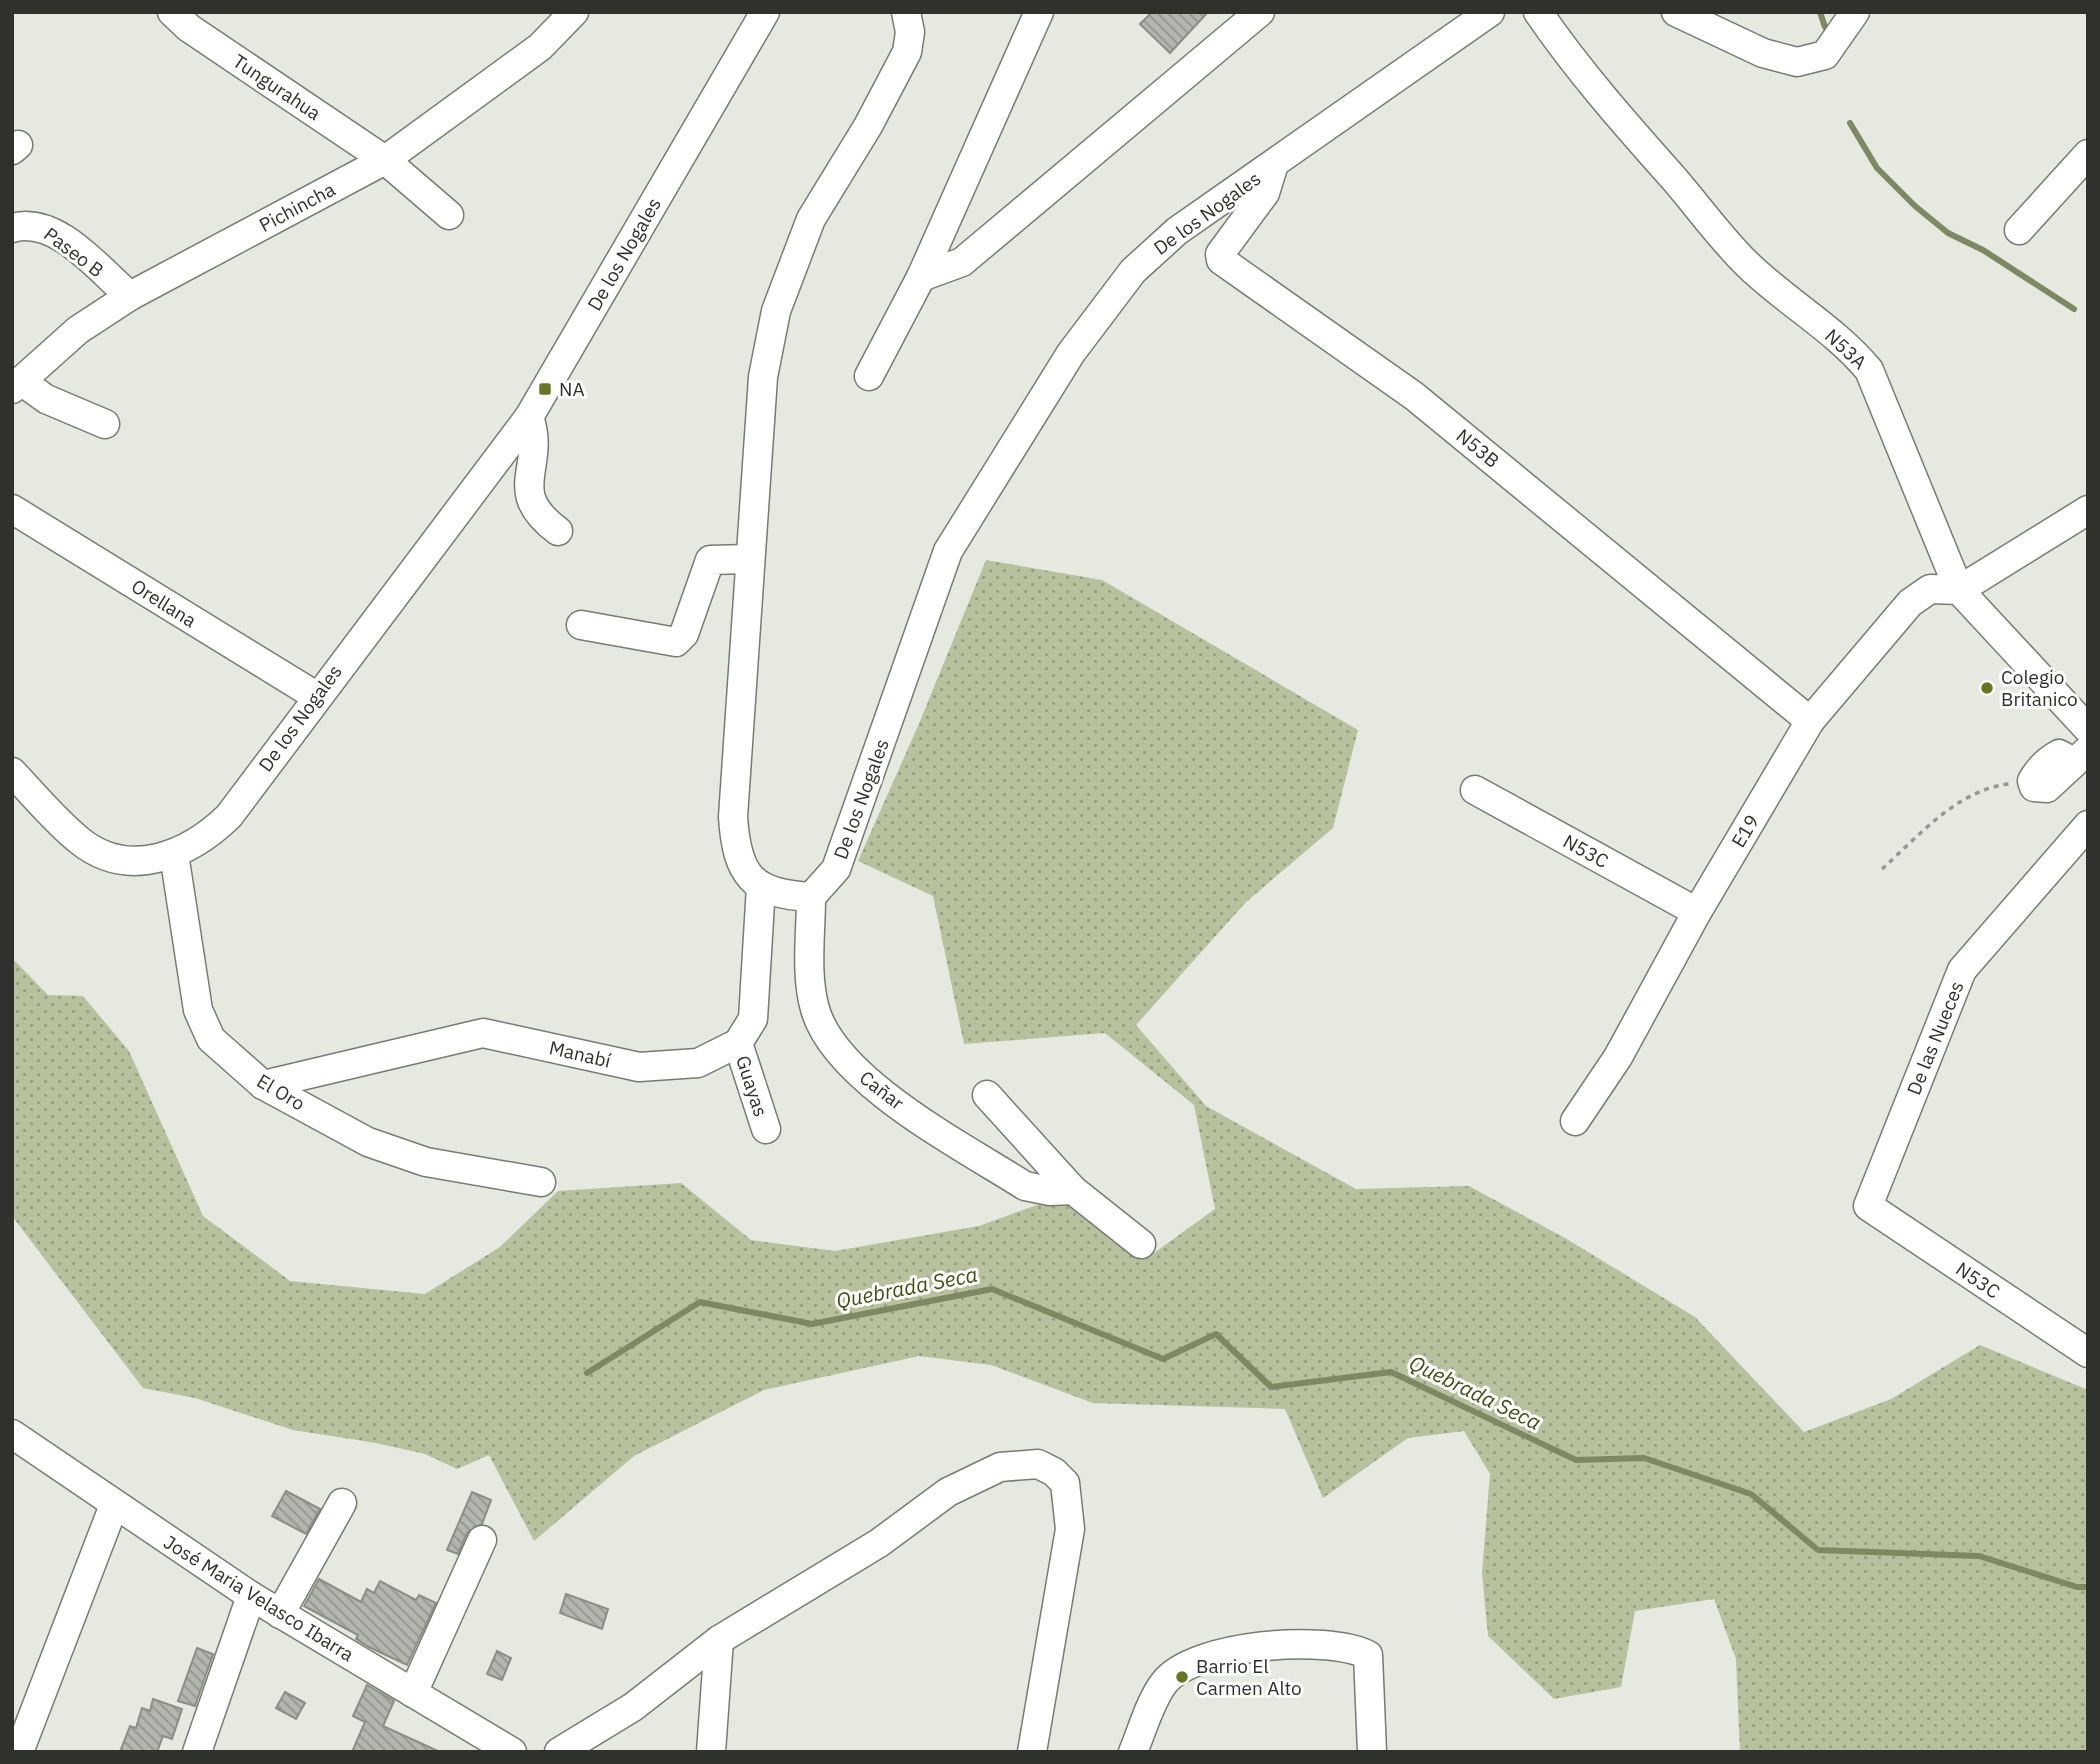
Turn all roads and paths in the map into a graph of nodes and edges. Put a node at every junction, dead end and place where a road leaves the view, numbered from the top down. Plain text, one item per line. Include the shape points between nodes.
1 (172, 12) edge
2 (574, 12) edge
3 (765, 12) edge
4 (906, 12) edge
5 (1039, 12) edge
6 (1234, 12) edge
7 (1260, 12) edge
8 (1490, 12) edge
9 (1538, 12) edge
10 (1676, 12) edge
11 (1855, 12) edge
12 (1211, 53) junction
13 (2088, 154) edge
14 (385, 160) junction
15 (1274, 164) junction
16 (449, 215) dead end
17 (12, 228) edge
18 (2020, 230) dead end
19 (921, 277) junction
20 (130, 296) junction
21 (869, 376) dead end
22 (16, 385) edge
23 (528, 417) junction
24 (105, 424) dead end
25 (12, 509) edge
26 (2088, 510) edge
27 (558, 531) dead end
28 (749, 559) junction
29 (1959, 590) junction
30 (581, 625) dead end
31 (316, 696) junction
32 (1810, 721) junction
33 (2088, 729) edge
34 (2081, 756) edge
35 (12, 772) edge
36 (2032, 781) joint
37 (1475, 790) dead end
38 (2088, 825) edge
39 (174, 854) junction
40 (1882, 869) dead end
41 (761, 886) junction
42 (811, 897) junction
43 (1697, 912) junction
44 (738, 1043) junction
45 (263, 1085) junction
46 (987, 1095) dead end
47 (1576, 1121) dead end
48 (766, 1129) dead end
49 (541, 1182) dead end
50 (1073, 1190) junction
51 (1868, 1206) joint
52 (1140, 1244) dead end
53 (2088, 1353) edge
54 (12, 1434) edge
55 (342, 1503) dead end
56 (114, 1505) junction
57 (482, 1539) dead end
58 (251, 1597) junction
59 (280, 1614) junction
60 (719, 1640) junction
61 (413, 1693) junction
62 (19, 1752) edge
63 (197, 1752) edge
64 (512, 1752) edge
65 (558, 1752) edge
66 (711, 1752) edge
67 (1031, 1752) edge
68 (1133, 1752) edge
69 (1372, 1752) edge

1 - 14 street, Tungurahua
2 - 14 street, Pichincha via 540,47
3 - 23 street, De los Nogales
4 - 28 street via 910,32 906,52 868,126 811,219 776,311 763,377
5 - 19 street
6 - 12 street
7 - 12 street
8 - 15 street, De los Nogales
9 - 29 street, N53A via 1606,101 1743,260 1853,350 1869,370
10 - 11 street via 1763,53 1797,62 1825,55
12 - 19 street via 962,262
13 - 18 street
14 - 16 street, Tungurahua
14 - 20 street, Pichincha
15 - 32 street, N53B via 1265,193 1220,254 1221,260 1414,396
15 - 42 street, De los Nogales via 1156,248 1071,353 948,551 836,869
17 - 20 street, Paseo B via 29,224 48,230
19 - 21 street
20 - 22 street, Pichincha via 78,330
22 - 24 street
23 - 27 street via 534,433 530,500 540,518
23 - 31 street, De los Nogales
25 - 31 street, Orellana
26 - 29 street
28 - 30 street via 710,560 684,634 676,642
28 - 41 street via 733,817 739,859
29 - 32 street, E19 via 1930,589 1910,603
29 - 33 street, N53A
31 - 39 street, De los Nogales via 229,816 208,836
32 - 43 street, E19
34 - 36 street via 2048,788 2034,788
35 - 39 street, De los Nogales via 73,835 96,851 136,860
36 - 40 path via 1991,786 1973,794
37 - 43 street, N53C
38 - 51 street, De las Nueces via 1962,970
39 - 45 street, El Oro via 198,1010 211,1039
41 - 42 street via 772,893
41 - 44 street via 753,1019
42 - 50 street, Cañar via 810,989 815,1012 844,1059 890,1099 1025,1186
43 - 47 street, E19 via 1618,1056
44 - 45 street, Manabí via 698,1063 639,1067 483,1033
44 - 48 street, Guayas
45 - 49 street, El Oro via 368,1142 426,1162
46 - 50 street
50 - 52 street
51 - 53 street, N53C
54 - 56 street, José Maria Velasco Ibarra
55 - 59 street
56 - 58 street, José Maria Velasco Ibarra
56 - 62 street
57 - 61 street
58 - 59 street, José Maria Velasco Ibarra
58 - 63 street
59 - 61 street, José Maria Velasco Ibarra
60 - 65 street via 633,1707
60 - 66 street
60 - 67 street via 879,1543 948,1492 1000,1467 1038,1464 1065,1483 1070,1529
61 - 64 street, José Maria Velasco Ibarra
68 - 69 street via 1163,1684 1178,1669 1203,1658 1260,1646 1317,1646 1366,1653

